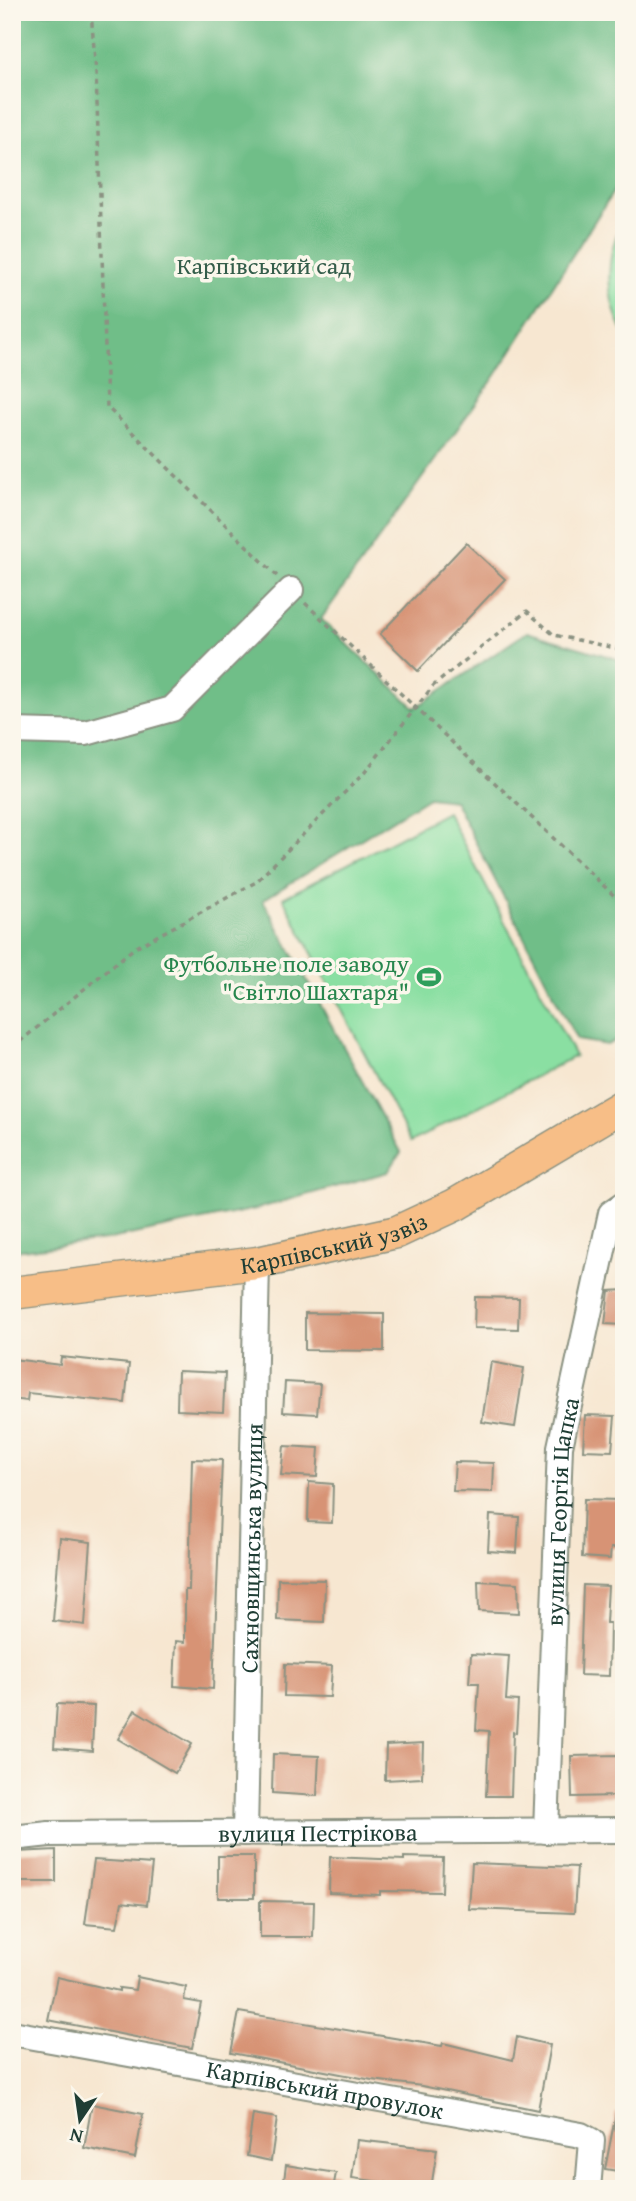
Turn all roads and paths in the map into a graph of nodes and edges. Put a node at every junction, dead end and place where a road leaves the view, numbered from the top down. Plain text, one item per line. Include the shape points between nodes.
1 (91, 12) edge
2 (291, 590) junction
3 (624, 650) edge
4 (415, 708) junction
5 (12, 731) edge
6 (624, 905) edge
7 (12, 1048) edge
8 (624, 1105) edge
9 (624, 1203) edge
10 (257, 1263) junction
11 (12, 1293) edge
12 (624, 1830) edge
13 (546, 1831) junction
14 (245, 1833) junction
15 (12, 1838) edge
16 (12, 2033) edge
17 (588, 2189) edge

1 - 2 path via 107,407
2 - 4 path
2 - 5 street via 172,709 86,733
3 - 4 path via 554,635 527,611 433,686
4 - 6 path
4 - 7 path via 365,772 256,882 134,949
8 - 10 main road, Карпівський узвіз via 455,1205 397,1232
9 - 13 street, вулиця Георгія Цапка via 611,1213 560,1447
10 - 11 main road, Карпівський узвіз
10 - 14 street, Сахновщинська вулиця
12 - 13 street, вулиця Пестрікова
13 - 14 street, вулиця Пестрікова
14 - 15 street, вулиця Пестрікова
16 - 17 street, Карпівський провулок via 580,2135 592,2141

